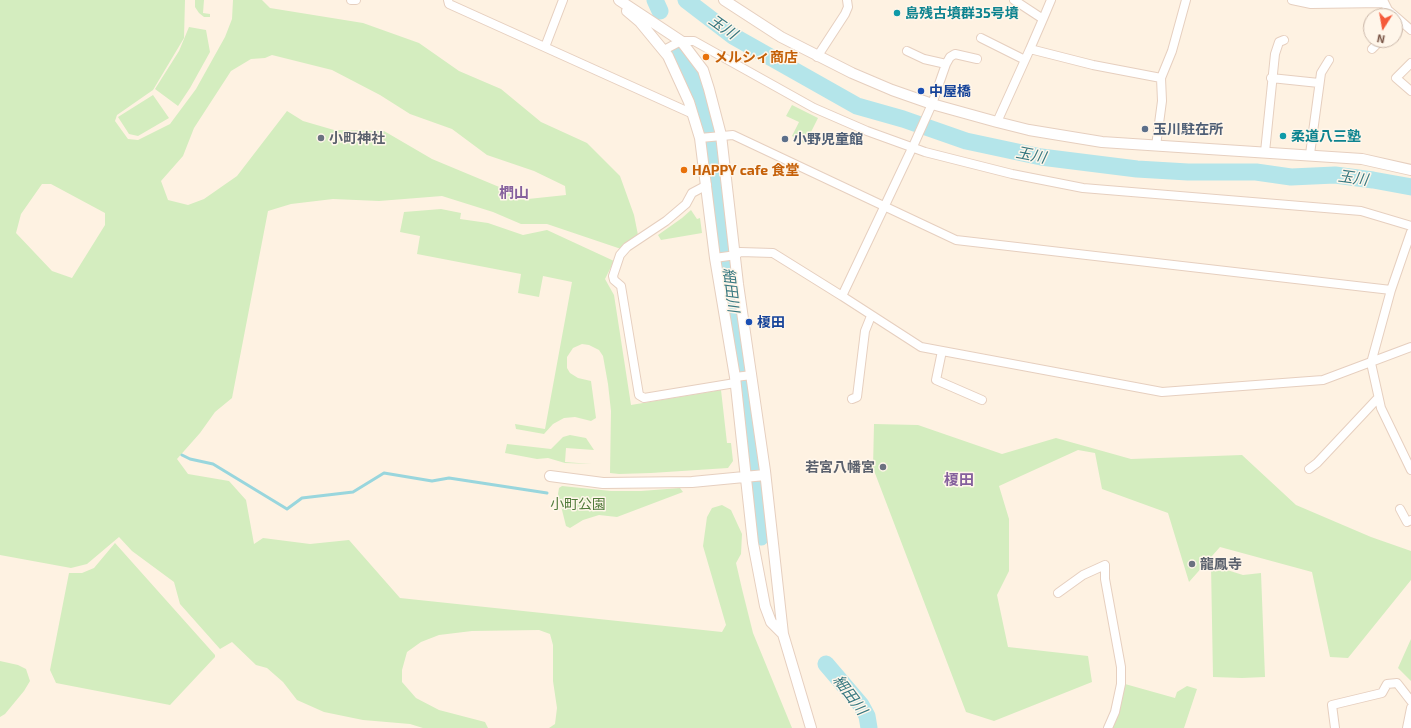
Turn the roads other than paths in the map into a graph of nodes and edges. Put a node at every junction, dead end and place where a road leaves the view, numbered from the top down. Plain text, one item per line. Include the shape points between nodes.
1 (351, 0) edge
2 (356, 0) edge
3 (448, 0) edge
4 (563, 0) edge
5 (618, 0) edge
6 (724, 0) edge
7 (847, 0) edge
8 (1014, 0) edge
9 (1051, 0) edge
10 (1186, 0) edge
11 (1292, 0) edge
12 (1384, 1) edge
13 (1042, 19) junction
14 (987, 38) dead end
15 (1284, 40) dead end
16 (680, 42) junction
17 (545, 47) junction
18 (667, 49) junction
19 (1030, 49) junction
20 (907, 52) dead end
21 (817, 57) junction
22 (977, 60) dead end
23 (1024, 60) junction
24 (1329, 60) dead end
25 (1411, 62) edge
26 (946, 64) junction
27 (1160, 78) junction
28 (1271, 78) junction
29 (1319, 83) junction
30 (1411, 91) edge
31 (931, 107) junction
32 (694, 114) junction
33 (997, 122) junction
34 (718, 135) junction
35 (702, 138) junction
36 (914, 145) junction
37 (1156, 146) junction
38 (1265, 152) junction
39 (1310, 154) junction
40 (1411, 170) edge
41 (707, 185) junction
42 (885, 207) junction
43 (1411, 226) edge
44 (1411, 232) edge
45 (733, 255) junction
46 (717, 258) junction
47 (1390, 290) junction
48 (842, 296) junction
49 (871, 316) junction
50 (1411, 347) edge
51 (942, 351) junction
52 (1371, 363) junction
53 (750, 375) junction
54 (736, 379) junction
55 (1378, 398) junction
56 (852, 399) dead end
57 (982, 400) dead end
58 (1309, 469) dead end
59 (1411, 470) edge
60 (550, 476) dead end
61 (756, 476) junction
62 (1400, 509) dead end
63 (1409, 523) edge
64 (1058, 592) dead end
65 (783, 634) junction
66 (1411, 701) edge
67 (1411, 708) edge
68 (811, 728) edge
69 (1108, 728) edge
70 (1335, 728) edge
71 (1407, 728) edge

1 - 2 street
3 - 17 street via 448,4
4 - 17 street
5 - 16 street
5 - 18 street via 619,5
6 - 21 street
7 - 21 street via 845,14
8 - 13 street
9 - 13 street
10 - 27 street via 1172,51
11 - 12 street via 1311,4
13 - 19 street
14 - 23 street
15 - 28 street via 1279,42
16 - 18 street
16 - 34 street via 703,70
16 - 36 street via 694,41 814,108 867,131
17 - 32 street
18 - 32 street
19 - 23 street
19 - 27 street
20 - 26 street
21 - 31 street
22 - 26 street via 955,54
23 - 33 street
24 - 29 street via 1321,72
25 - 30 street via 1396,78
26 - 31 street
27 - 37 street via 1162,101
28 - 29 street
28 - 38 street
29 - 39 street
31 - 33 street
31 - 36 street
32 - 35 street
33 - 37 street via 1076,138
34 - 35 street
34 - 42 street via 733,135
34 - 45 street
35 - 41 street
36 - 42 street
36 - 43 street via 1012,174 1082,188 1361,211
37 - 38 street
38 - 39 street
39 - 40 street via 1362,159
41 - 46 street
41 - 54 street via 692,193 686,204 666,221 627,247 620,255 613,276 621,286 639,394 644,398
42 - 47 street via 956,240
42 - 48 street
44 - 47 street
45 - 46 street
45 - 48 street via 740,252 773,253
45 - 53 street
46 - 54 street
47 - 52 street
48 - 49 street
49 - 51 street via 921,347
49 - 56 street via 865,331 857,397
50 - 52 street
51 - 52 street via 1162,392 1317,381
51 - 57 street via 936,380
52 - 55 street
53 - 54 street
53 - 61 street
54 - 61 street
55 - 58 street
55 - 59 street
60 - 61 street via 603,483 692,482
61 - 65 street
61 - 65 street via 753,543 765,606 771,622
62 - 63 street
64 - 69 street via 1083,575 1105,565 1105,578 1122,667 1115,712
65 - 68 street
66 - 70 street via 1396,683 1387,684 1382,693 1332,705
67 - 71 street

